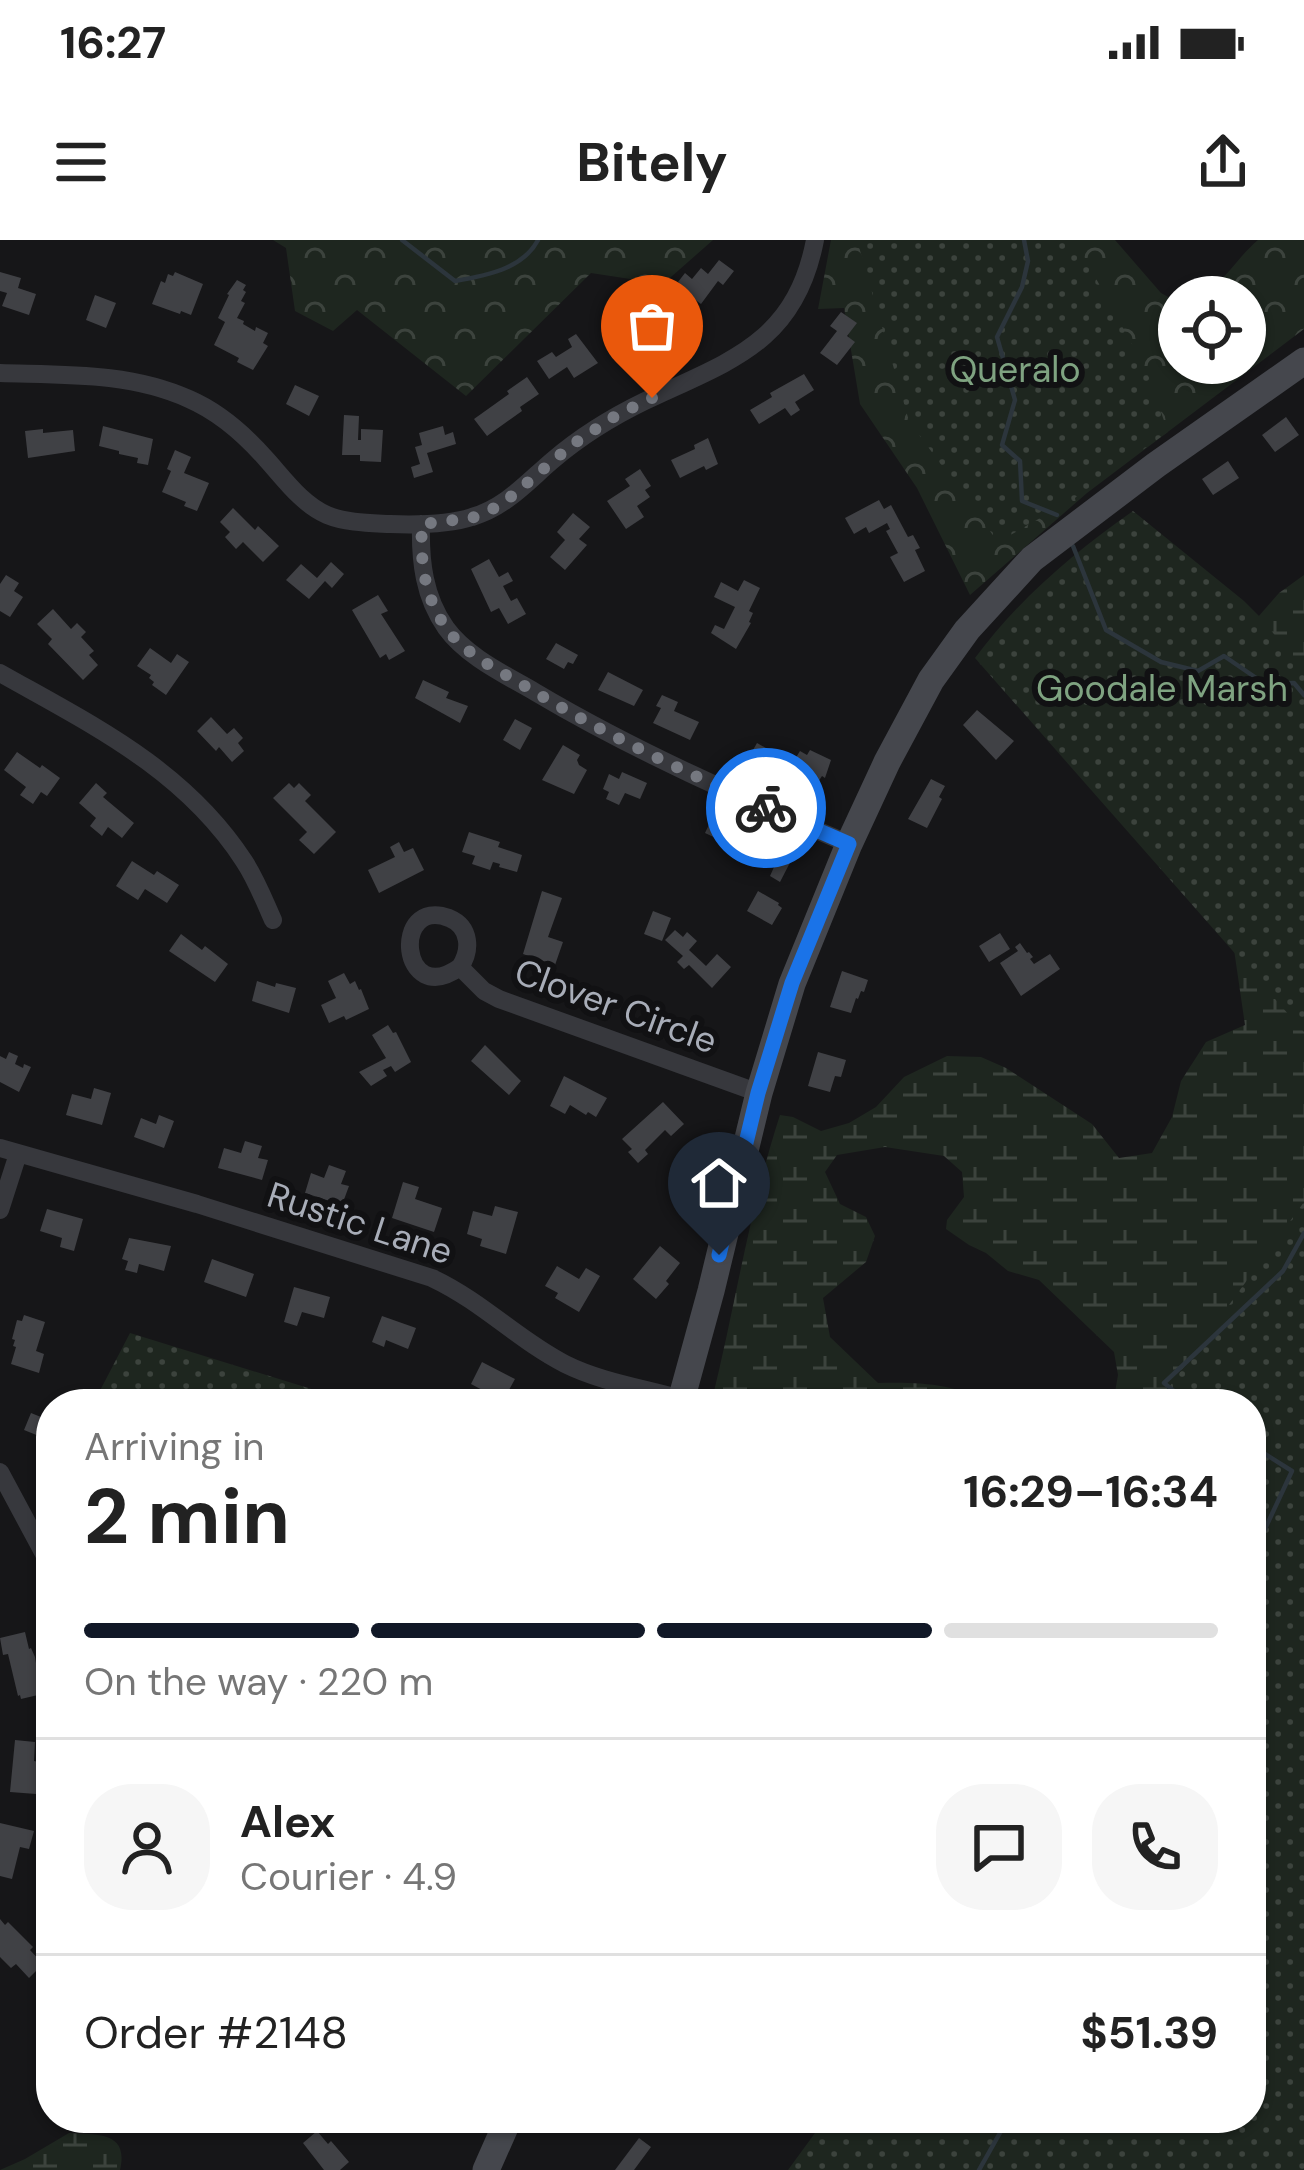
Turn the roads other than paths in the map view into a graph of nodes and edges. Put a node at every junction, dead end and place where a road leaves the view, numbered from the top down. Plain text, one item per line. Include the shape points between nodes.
1 (814, 240) edge
2 (1304, 361) edge
3 (0, 373) edge
4 (422, 524) junction
5 (0, 673) edge
6 (849, 844) junction
7 (273, 920) dead end
8 (460, 967) dead end
9 (758, 1093) junction
10 (9, 1150) edge
11 (0, 1210) edge
12 (640, 1389) edge
13 (684, 1389) edge
14 (0, 1472) edge
15 (36, 1539) edge
16 (502, 2133) edge
17 (486, 2170) edge

1 - 4 street via 789,306 740,356 617,415 501,505
2 - 6 street via 1085,518 994,598 932,680
3 - 4 street via 116,378 166,391 241,433 323,514
4 - 6 street via 435,610 483,661 648,754
5 - 7 street via 166,774 236,850
6 - 9 street via 806,944
8 - 9 street, Clover Circle via 484,992 521,1009
9 - 13 street
10 - 11 street
10 - 12 street, Rustic Lane via 432,1278 564,1363
14 - 15 street
16 - 17 street

